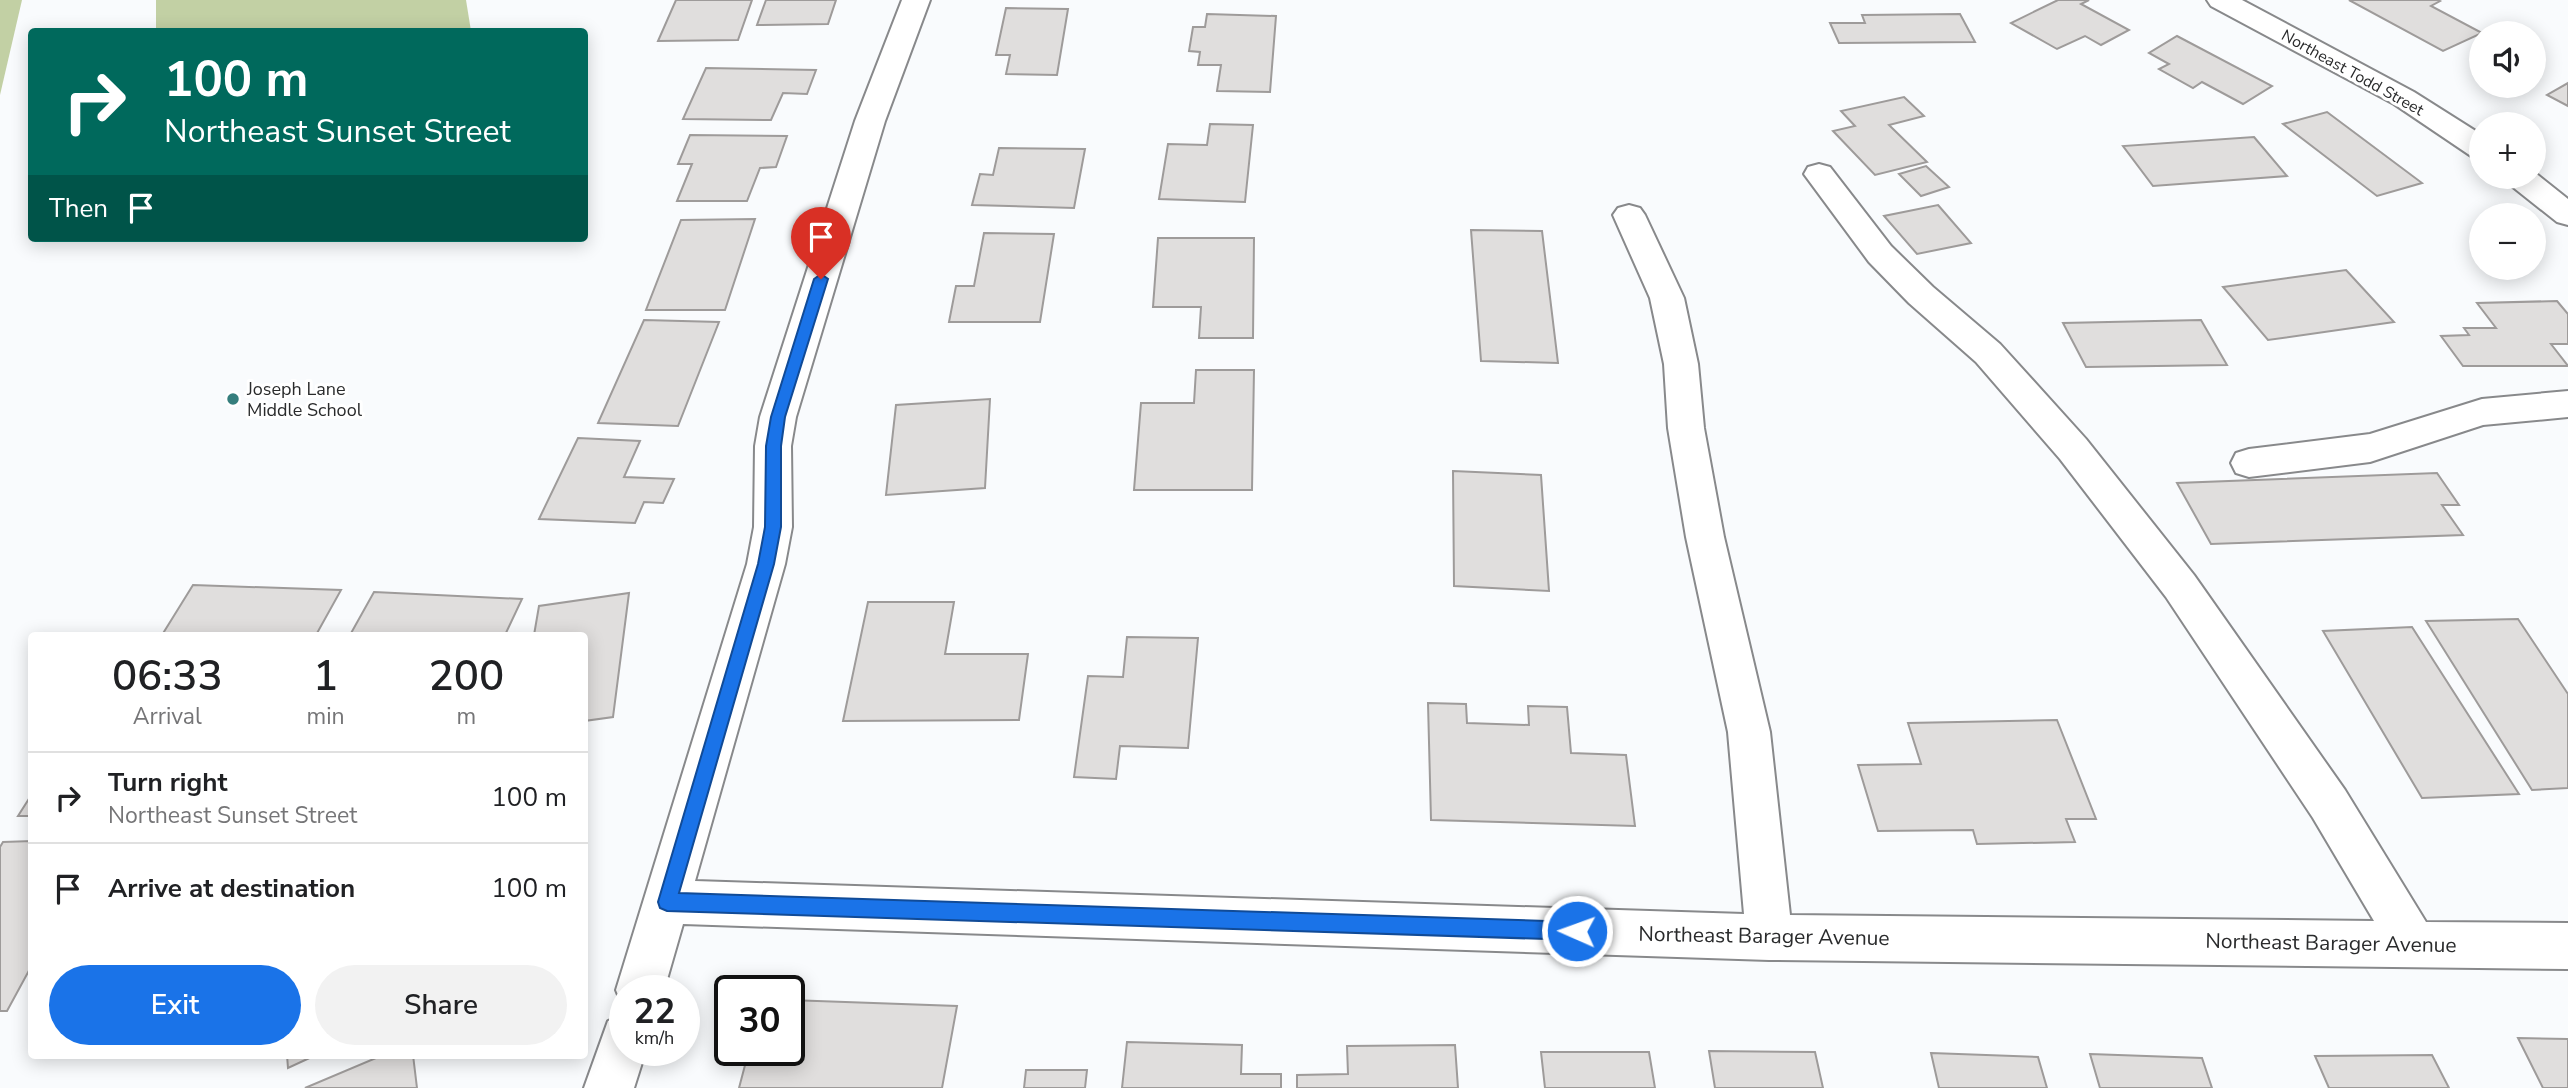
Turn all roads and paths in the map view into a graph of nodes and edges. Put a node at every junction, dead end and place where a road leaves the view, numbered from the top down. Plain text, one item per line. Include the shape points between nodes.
1 (916, 0) edge
2 (2221, 0) edge
3 (2469, 140) edge
4 (1819, 174) dead end
5 (2535, 189) edge
6 (1629, 215) dead end
7 (2568, 215) edge
8 (2568, 404) edge
9 (2249, 463) dead end
10 (667, 902) junction
11 (1769, 937) junction
12 (2413, 944) junction
13 (2568, 946) edge
14 (645, 975) edge
15 (616, 1066) edge
16 (609, 1088) edge

1 - 10 street via 870,121 778,417 773,446 773,527 766,564
2 - 3 street, Northeast Todd Street via 2404,98
4 - 12 street via 1881,254 1997,362 2073,449 2180,586 2329,804
5 - 7 street
6 - 11 street via 1667,298 1681,364 1686,428 1705,537 1749,732
8 - 9 street via 2482,412 2370,448
10 - 11 street, Northeast Barager Avenue
10 - 14 street
11 - 12 street, Northeast Barager Avenue
12 - 13 street, Northeast Barager Avenue
15 - 16 street

